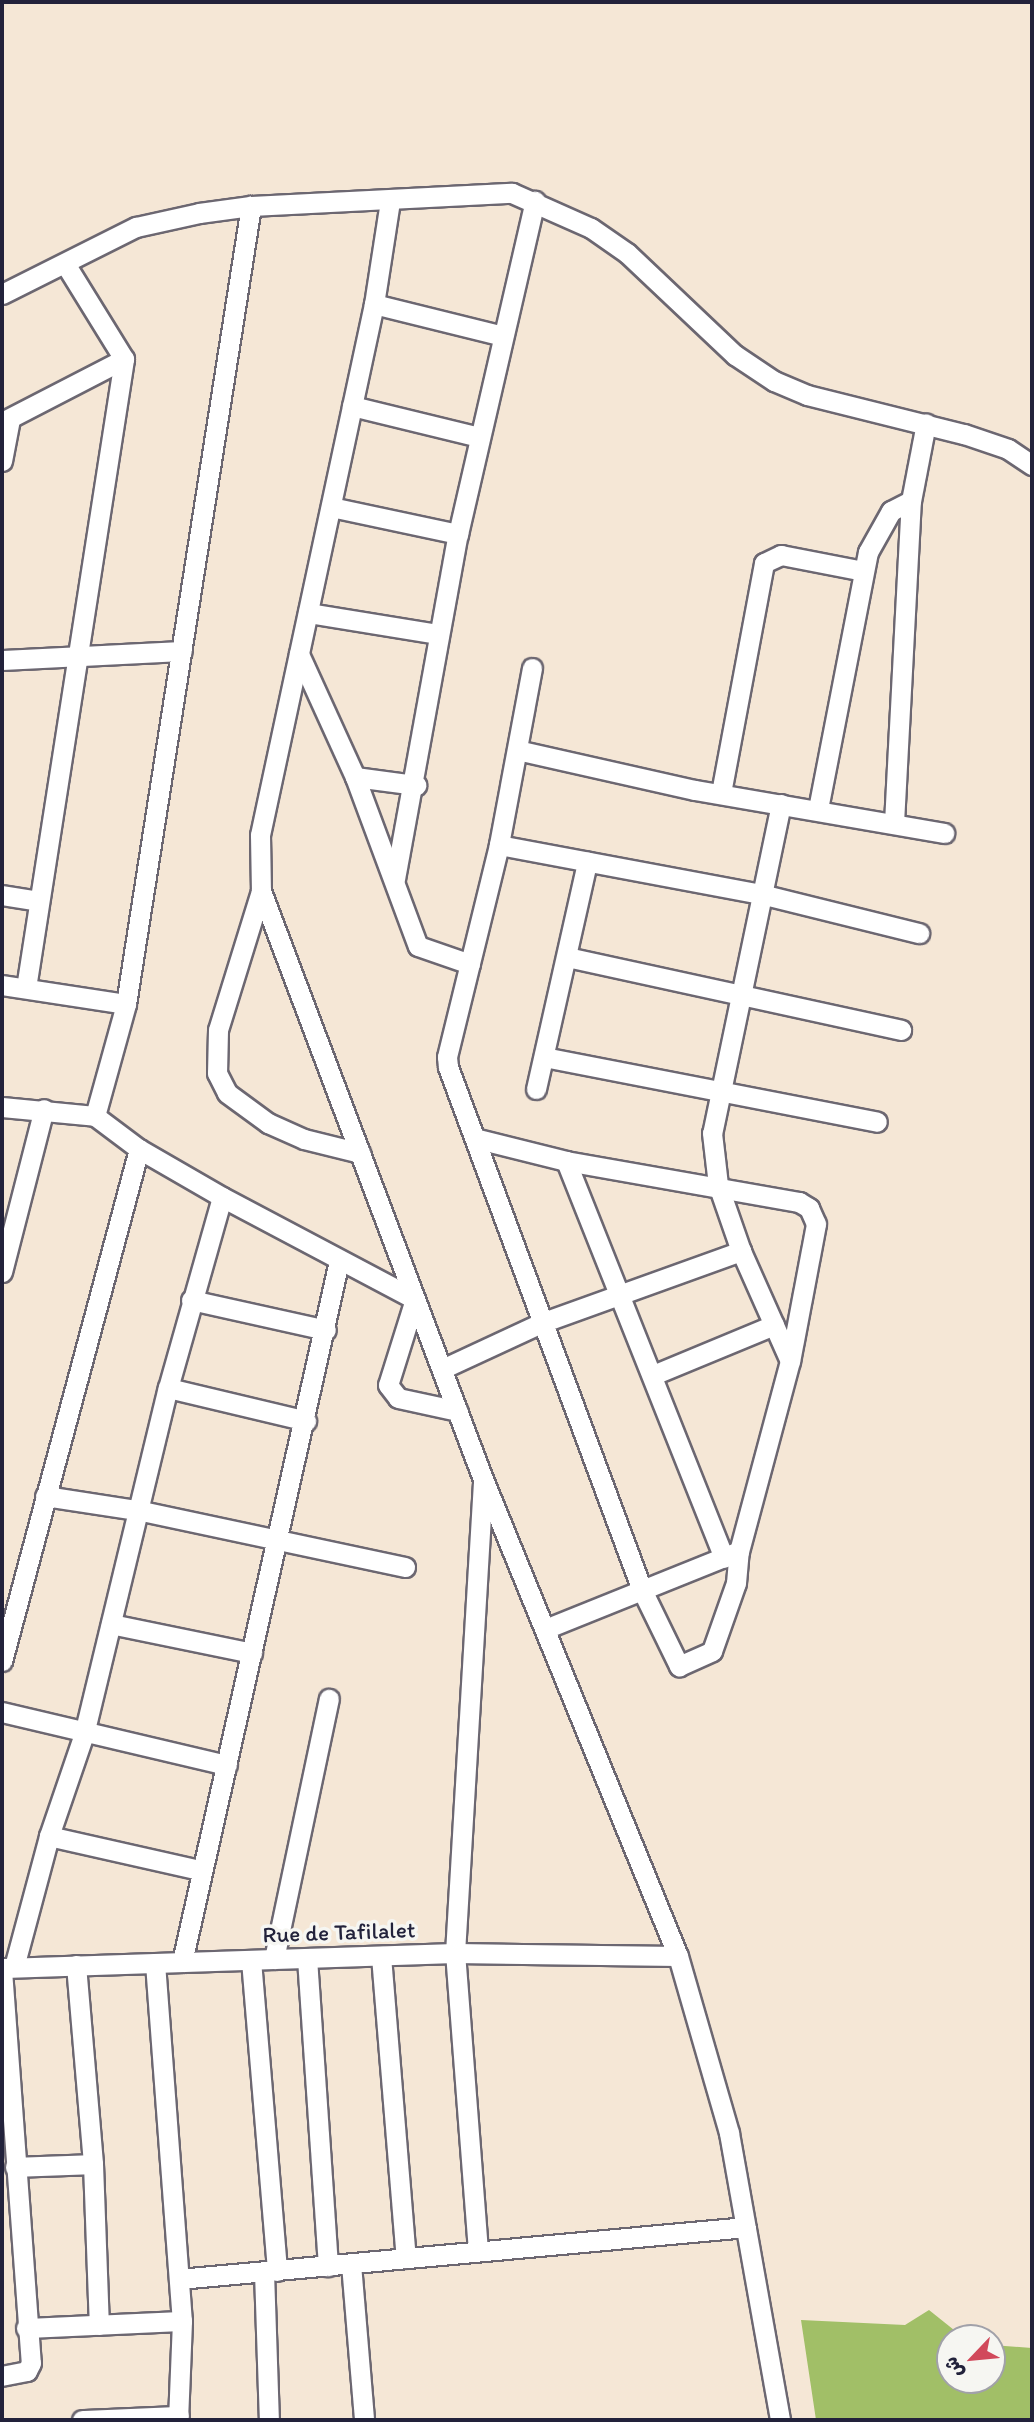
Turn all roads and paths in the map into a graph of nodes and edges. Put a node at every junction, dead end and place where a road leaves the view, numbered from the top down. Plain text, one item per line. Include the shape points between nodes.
1 (390, 201) junction
2 (535, 201) junction
3 (251, 206) junction
4 (66, 265) junction
5 (2, 294) edge
6 (374, 304) junction
7 (503, 337) junction
8 (124, 359) junction
9 (352, 406) junction
10 (6, 421) edge
11 (926, 424) junction
12 (479, 437) junction
13 (2, 461) edge
14 (1032, 464) edge
15 (911, 501) junction
16 (331, 507) junction
17 (458, 534) junction
18 (863, 571) junction
19 (308, 613) junction
20 (438, 634) junction
21 (181, 651) junction
22 (78, 653) junction
23 (299, 654) junction
24 (2, 660) edge
25 (532, 668) dead end
26 (517, 750) junction
27 (355, 777) junction
28 (415, 785) junction
29 (721, 793) junction
30 (781, 804) junction
31 (818, 809) junction
32 (894, 822) junction
33 (944, 833) dead end
34 (499, 845) junction
35 (587, 862) junction
36 (395, 878) junction
37 (261, 891) junction
38 (761, 894) junction
39 (2, 895) edge
40 (39, 901) junction
41 (919, 933) dead end
42 (567, 957) junction
43 (470, 964) junction
44 (2, 985) edge
45 (26, 988) junction
46 (741, 996) junction
47 (126, 1004) junction
48 (901, 1030) dead end
49 (544, 1057) junction
50 (536, 1089) dead end
51 (720, 1092) junction
52 (2, 1107) edge
53 (44, 1109) junction
54 (95, 1116) junction
55 (877, 1122) dead end
56 (478, 1139) junction
57 (139, 1149) junction
58 (360, 1153) junction
59 (566, 1161) junction
60 (718, 1185) junction
61 (222, 1197) junction
62 (741, 1251) junction
63 (340, 1261) junction
64 (2, 1272) edge
65 (621, 1295) junction
66 (415, 1299) junction
67 (191, 1300) junction
68 (541, 1323) junction
69 (774, 1325) junction
70 (326, 1330) junction
71 (790, 1361) junction
72 (442, 1369) junction
73 (653, 1376) junction
74 (168, 1388) junction
75 (458, 1411) junction
76 (306, 1421) junction
77 (483, 1479) junction
78 (45, 1496) junction
79 (137, 1510) junction
80 (277, 1542) junction
81 (732, 1554) junction
82 (405, 1567) dead end
83 (642, 1590) junction
84 (111, 1624) junction
85 (545, 1629) junction
86 (252, 1653) junction
87 (2, 1661) edge
88 (329, 1699) dead end
89 (2, 1712) edge
90 (84, 1734) junction
91 (227, 1765) junction
92 (49, 1836) junction
93 (200, 1870) junction
94 (454, 1953) junction
95 (381, 1956) junction
96 (678, 1956) junction
97 (307, 1958) junction
98 (274, 1959) junction
99 (251, 1960) junction
100 (182, 1962) junction
101 (155, 1963) junction
102 (76, 1965) junction
103 (6, 1969) edge
104 (93, 2164) junction
105 (15, 2167) junction
106 (747, 2227) junction
107 (478, 2251) junction
108 (406, 2258) junction
109 (351, 2264) junction
110 (328, 2266) junction
111 (270, 2271) junction
112 (179, 2279) junction
113 (182, 2321) junction
114 (99, 2325) junction
115 (26, 2328) junction
116 (2, 2376) edge
117 (178, 2418) edge
118 (82, 2420) edge
119 (269, 2420) edge
120 (364, 2420) edge
121 (780, 2420) edge

1 - 2 street via 512,193
1 - 3 street
1 - 6 street
2 - 7 street
2 - 11 street via 591,228 626,253 735,355 774,381 807,396
3 - 4 street via 136,227
3 - 21 street
4 - 5 street
4 - 8 street
6 - 7 street
6 - 9 street
7 - 12 street
8 - 10 street
8 - 22 street
9 - 12 street
9 - 16 street
10 - 13 street
11 - 14 street via 1008,449
11 - 15 street
12 - 17 street
15 - 18 street via 891,511 880,525
15 - 32 street
16 - 17 street
16 - 19 street
17 - 20 street
18 - 29 street via 781,555 764,563
18 - 31 street
19 - 20 street
19 - 23 street
20 - 28 street
21 - 22 street
21 - 47 street
22 - 24 street
22 - 40 street
23 - 27 street
23 - 37 street via 260,835
25 - 26 street
26 - 29 street
26 - 34 street
27 - 28 street
27 - 36 street
28 - 36 street
29 - 30 street
30 - 31 street
30 - 38 street
31 - 32 street
32 - 33 street
34 - 35 street
34 - 43 street
35 - 38 street
35 - 42 street
36 - 43 street via 418,946
37 - 58 street
37 - 58 street via 218,1030 217,1073 227,1093 268,1123 304,1139
38 - 41 street
38 - 46 street
39 - 40 street
40 - 45 street
42 - 46 street
42 - 49 street
43 - 56 street via 447,1057
44 - 45 street
45 - 47 street
46 - 48 street
46 - 51 street
47 - 54 street
49 - 50 street
49 - 51 street
51 - 55 street
51 - 60 street via 712,1133
52 - 53 street
53 - 54 street
53 - 64 street
54 - 57 street
56 - 59 street
56 - 68 street
57 - 61 street
57 - 78 street
58 - 66 street
59 - 60 street
59 - 65 street
60 - 62 street
60 - 71 street via 799,1202 809,1208 816,1224
61 - 63 street
61 - 67 street
62 - 65 street
62 - 69 street
63 - 66 street
63 - 70 street
65 - 68 street
65 - 73 street
66 - 72 street
66 - 75 street via 388,1385 398,1398
67 - 70 street
67 - 74 street
68 - 72 street
68 - 83 street
69 - 71 street
69 - 73 street
70 - 76 street
71 - 81 street
72 - 75 street
73 - 81 street
74 - 76 street
74 - 79 street
75 - 77 street
76 - 80 street
77 - 85 street
77 - 94 street
78 - 79 street
78 - 87 street
79 - 80 street
79 - 84 street
80 - 82 street
80 - 86 street
81 - 83 street
81 - 83 street via 736,1583 716,1642 712,1651 684,1667 674,1663
83 - 85 street
84 - 86 street
84 - 90 street
85 - 96 street
86 - 91 street
88 - 98 street
89 - 90 street
90 - 91 street
90 - 92 street
91 - 93 street
92 - 93 street
92 - 103 street
93 - 100 street
94 - 95 street, Rue de Tafilalet
94 - 96 street, Rue de Tafilalet
94 - 107 street
95 - 97 street, Rue de Tafilalet
95 - 108 street
96 - 106 street via 729,2133
97 - 98 street, Rue de Tafilalet
97 - 110 street
98 - 99 street, Rue de Tafilalet
99 - 100 street, Rue de Tafilalet
99 - 111 street
100 - 101 street, Rue de Tafilalet
101 - 102 street, Rue de Tafilalet
101 - 112 street
102 - 103 street, Rue de Tafilalet
102 - 104 street
103 - 105 street
104 - 105 street
104 - 114 street
105 - 115 street
106 - 107 street
106 - 121 street
107 - 108 street
108 - 109 street
109 - 110 street
109 - 120 street
110 - 111 street
111 - 112 street
111 - 119 street
112 - 113 street
113 - 114 street
113 - 117 street
114 - 115 street
115 - 116 street via 31,2363 27,2371
117 - 118 street

